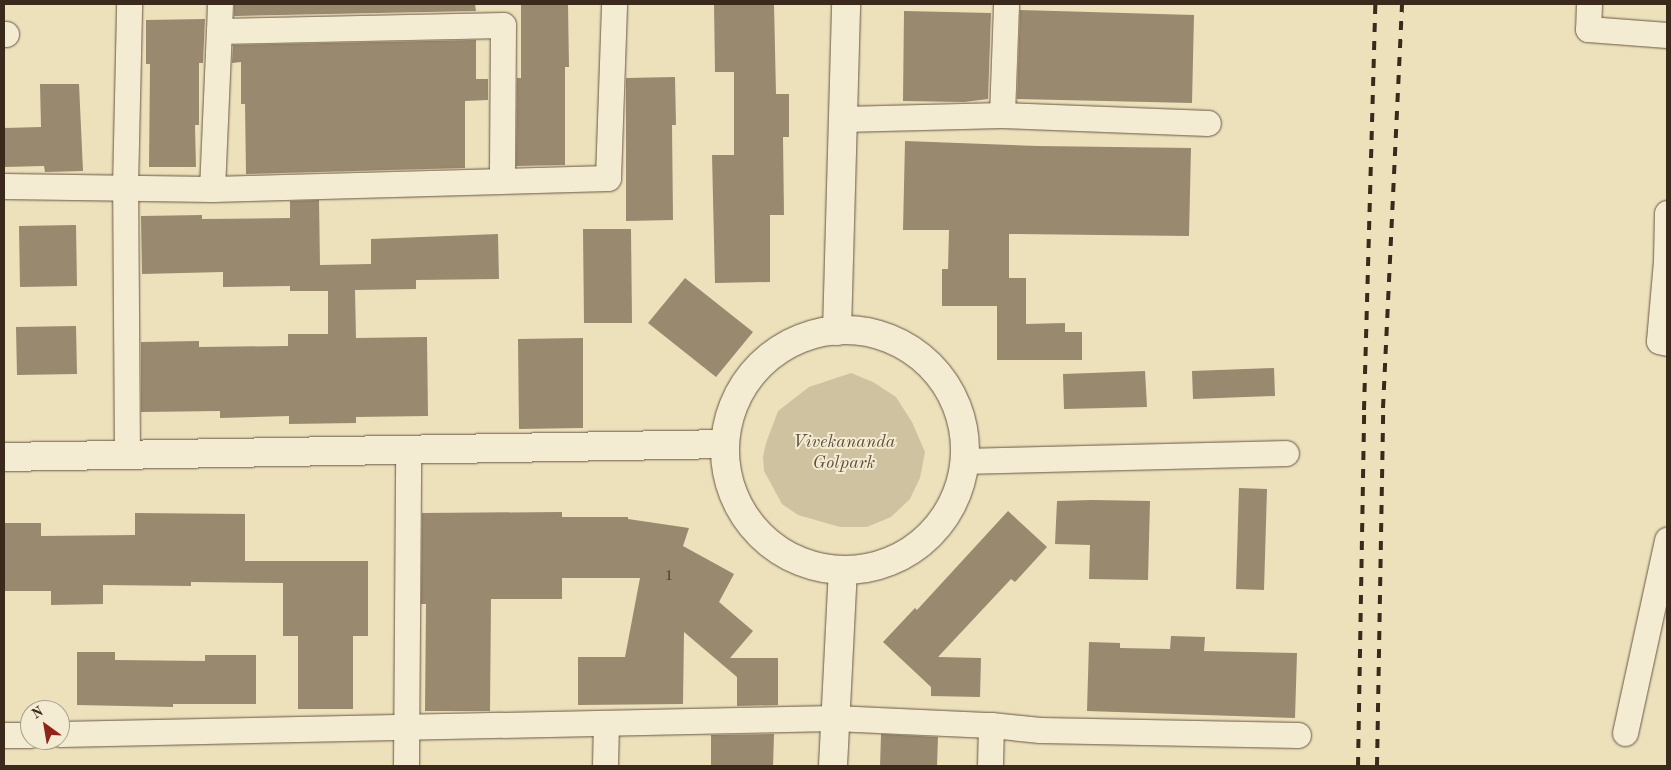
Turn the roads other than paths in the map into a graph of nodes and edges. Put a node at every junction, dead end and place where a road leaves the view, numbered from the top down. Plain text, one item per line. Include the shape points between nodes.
1 (129, 4) edge
2 (220, 4) edge
3 (614, 4) edge
4 (846, 4) edge
5 (1006, 4) edge
6 (1589, 4) edge
7 (219, 31) junction
8 (1667, 34) edge
9 (1002, 115) junction
10 (843, 119) junction
11 (1208, 124) dead end
12 (502, 180) junction
13 (4, 186) edge
14 (125, 187) junction
15 (212, 189) junction
16 (1667, 213) edge
17 (837, 331) junction
18 (1667, 343) edge
19 (725, 444) junction
20 (408, 449) junction
21 (1286, 453) dead end
22 (127, 455) junction
23 (4, 457) edge
24 (964, 461) junction
25 (1667, 540) edge
26 (843, 570) junction
27 (834, 718) junction
28 (606, 723) junction
29 (990, 725) junction
30 (407, 727) junction
31 (1625, 733) dead end
32 (70, 734) edge
33 (4, 735) edge
34 (20, 735) edge
35 (1298, 735) dead end
36 (406, 766) edge
37 (605, 766) edge
38 (833, 766) edge
39 (990, 766) edge

1 - 14 street
2 - 7 street
3 - 12 street via 608,178
4 - 10 street
5 - 9 street
6 - 8 street via 1588,29
7 - 12 street via 503,25
7 - 15 street
9 - 10 street
9 - 11 street
10 - 17 street
12 - 15 street
13 - 14 street
14 - 15 street
14 - 22 street
16 - 18 street via 1659,341
17 - 19 street via 795,341 759,366 735,402
17 - 24 street via 860,331 882,336 923,358 939,375 957,408 964,438
19 - 20 street
19 - 26 street via 726,468 732,491 742,513 757,532 796,560
20 - 22 street
20 - 30 street
21 - 24 street
22 - 23 street
24 - 26 street via 952,504 925,539 887,562
25 - 31 street
26 - 27 street
27 - 28 street
27 - 29 street
27 - 38 street
28 - 30 street
28 - 37 street
29 - 35 street via 1040,730
29 - 39 street
30 - 32 street
30 - 36 street
33 - 34 street

